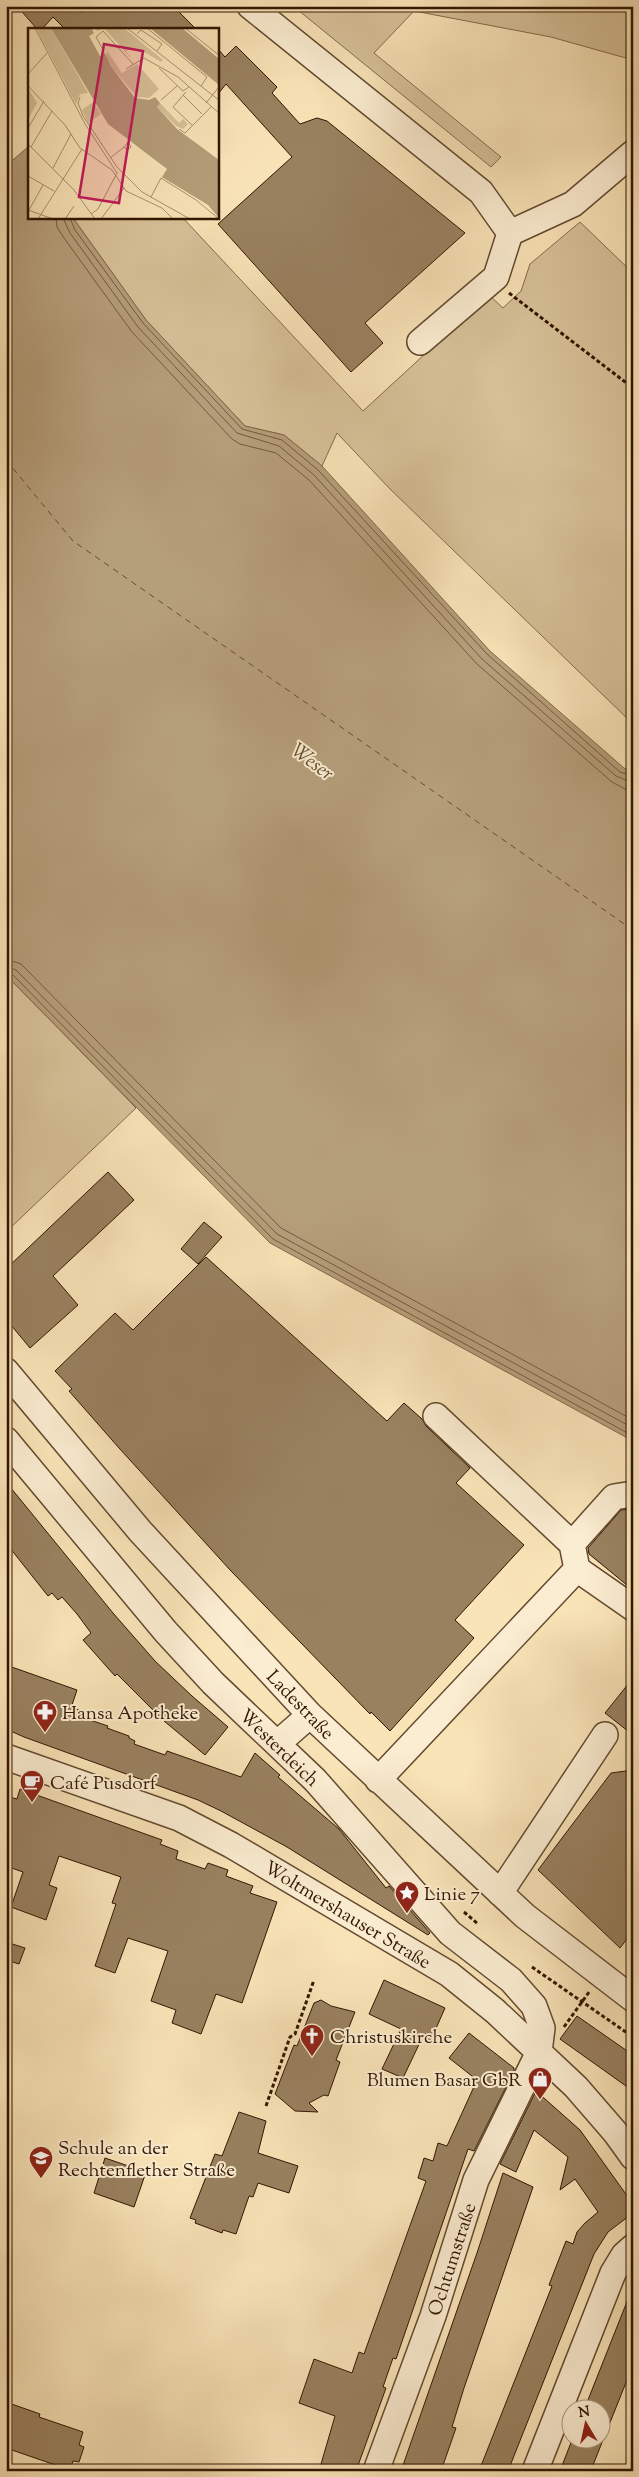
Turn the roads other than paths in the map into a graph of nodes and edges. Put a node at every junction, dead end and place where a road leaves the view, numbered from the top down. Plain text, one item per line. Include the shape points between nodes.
1 (250, 6) edge
2 (633, 153) edge
3 (510, 233) junction
4 (420, 342) dead end
5 (6, 1371) edge
6 (436, 1416) dead end
7 (6, 1440) edge
8 (633, 1494) edge
9 (572, 1544) junction
10 (577, 1569) junction
11 (633, 1608) edge
12 (310, 1715) junction
13 (606, 1735) dead end
14 (278, 1743) junction
15 (6, 1757) edge
16 (378, 1780) junction
17 (500, 1893) junction
18 (633, 1999) edge
19 (539, 2052) junction
20 (633, 2157) edge
21 (633, 2247) edge
22 (376, 2471) edge
23 (535, 2471) edge

1 - 3 street via 481,192
2 - 3 street via 573,204
3 - 4 street via 496,277
5 - 12 street, Ladestraße via 140,1531
6 - 9 street
7 - 14 street, Westerdeich via 160,1626 213,1683
8 - 9 street via 614,1497
9 - 10 street
10 - 11 street
10 - 16 street
12 - 14 street
12 - 16 street, Ladestraße
13 - 17 street
14 - 19 street, Westerdeich via 315,1780 450,1933 512,1980 534,2006 542,2028
15 - 19 street, Woltmershauser Straße via 179,1818 231,1845 449,1974
16 - 17 street, Ladestraße
17 - 18 street, Ladestraße
19 - 20 street, Woltmershauser Straße via 576,2087
19 - 22 street, Ochtumstraße via 476,2180 433,2316
21 - 23 street via 613,2273

